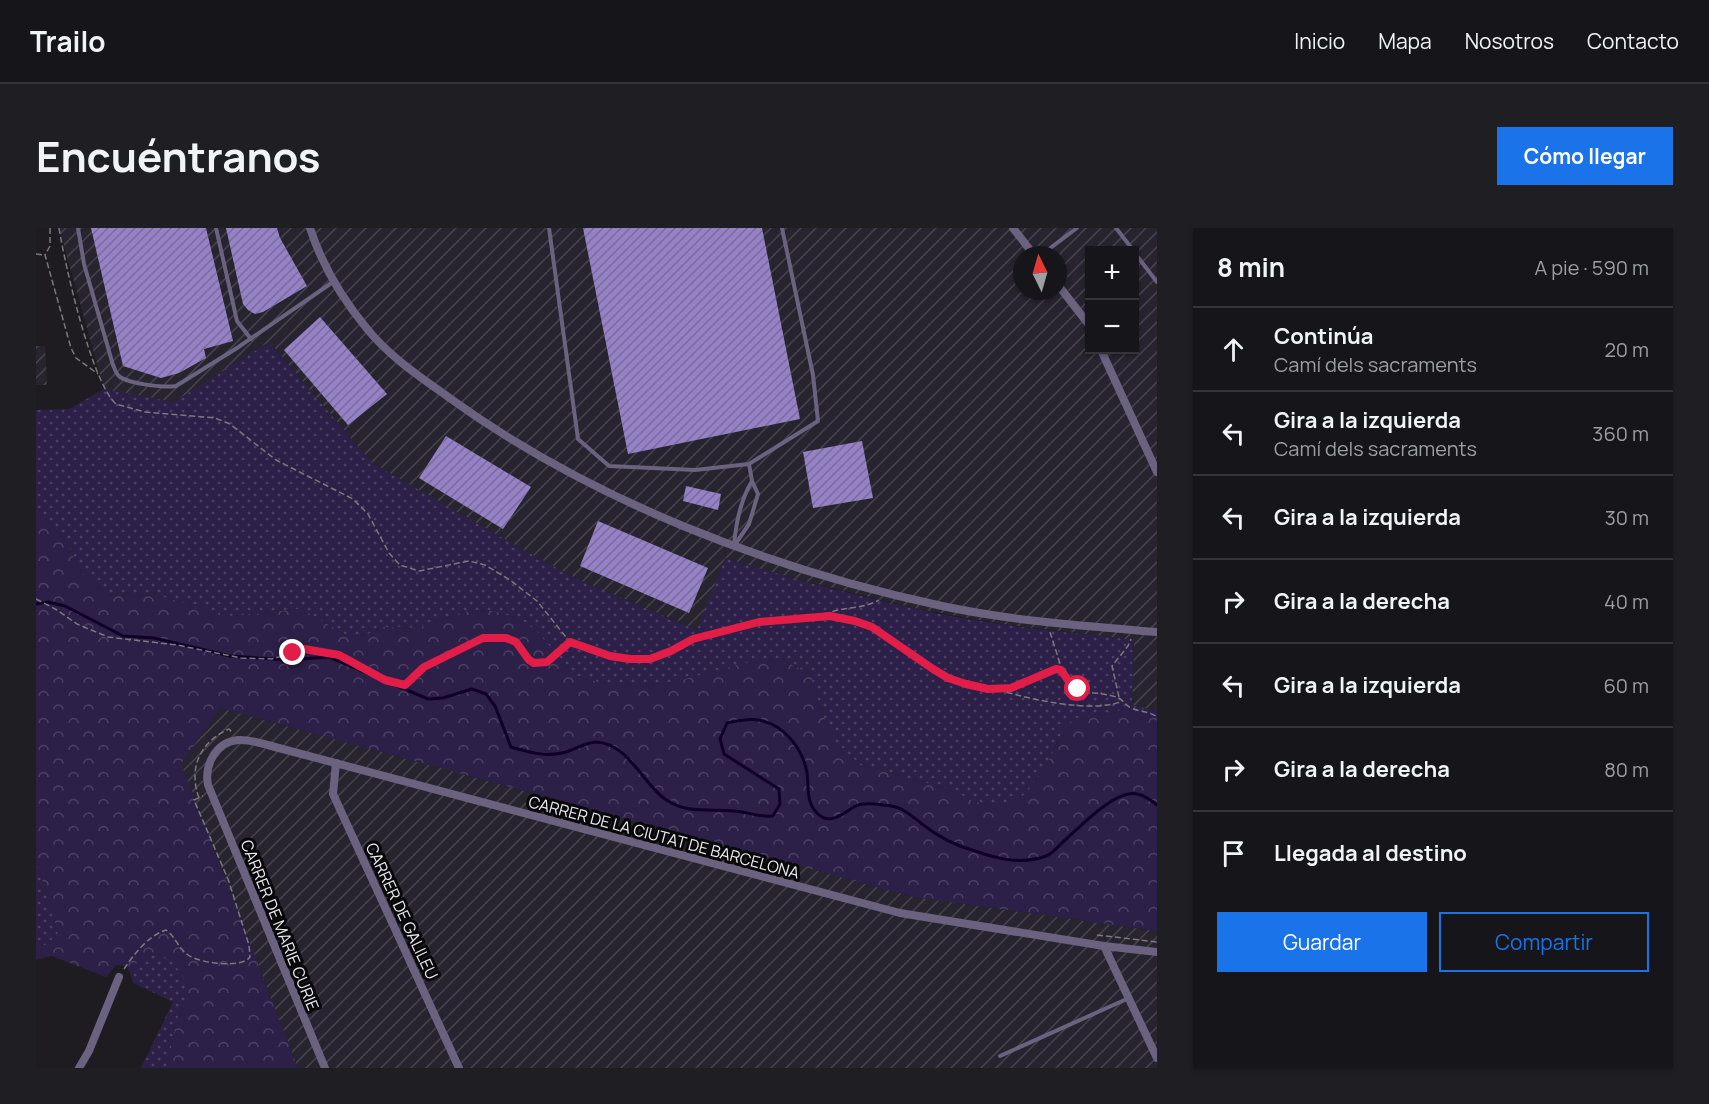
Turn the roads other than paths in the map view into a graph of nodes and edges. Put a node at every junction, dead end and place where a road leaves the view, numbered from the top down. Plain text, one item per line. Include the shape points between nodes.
1 (78, 228) edge
2 (216, 228) edge
3 (310, 228) edge
4 (549, 228) edge
5 (782, 228) edge
6 (1013, 228) edge
7 (1077, 228) edge
8 (1116, 228) edge
9 (1027, 246) edge
10 (1053, 246) edge
11 (1130, 246) edge
12 (1139, 258) edge
13 (334, 281) junction
14 (1157, 282) edge
15 (1067, 297) edge
16 (1085, 321) edge
17 (251, 339) junction
18 (1103, 354) edge
19 (749, 464) junction
20 (1157, 472) edge
21 (752, 481) junction
22 (734, 546) junction
23 (1157, 632) edge
24 (336, 763) junction
25 (211, 793) joint
26 (1104, 946) junction
27 (1157, 952) edge
28 (119, 977) road end
29 (1130, 998) junction
30 (1000, 1056) dead end
31 (1157, 1058) edge
32 (79, 1068) edge
33 (325, 1068) edge
34 (459, 1068) edge

1 - 17 lane via 84,264 110,354 121,378 166,388 176,386
2 - 17 lane via 237,321
3 - 13 street
4 - 19 lane via 578,439 609,466 694,470
5 - 19 lane via 813,375 818,421
6 - 9 street
7 - 10 lane
8 - 11 lane
12 - 14 lane
13 - 17 lane
13 - 22 street via 369,332 409,369 472,414 536,454 623,500
15 - 16 street
18 - 20 street
19 - 21 lane
21 - 22 lane via 741,503
21 - 22 lane via 758,494 749,524
22 - 23 street via 838,580 944,606 1047,622
24 - 25 street, CARRER DE LA CIUTAT DE BARCELONA via 249,740 235,740 223,745 211,758 207,776
24 - 26 street, CARRER DE LA CIUTAT DE BARCELONA via 900,913
24 - 34 street, CARRER DE GALILEU via 333,794
25 - 33 street, CARRER DE MARIE CURIE
26 - 27 street, CARRER DE LA CIUTAT DE BARCELONA
26 - 29 street
28 - 32 street
29 - 30 lane
29 - 31 street

